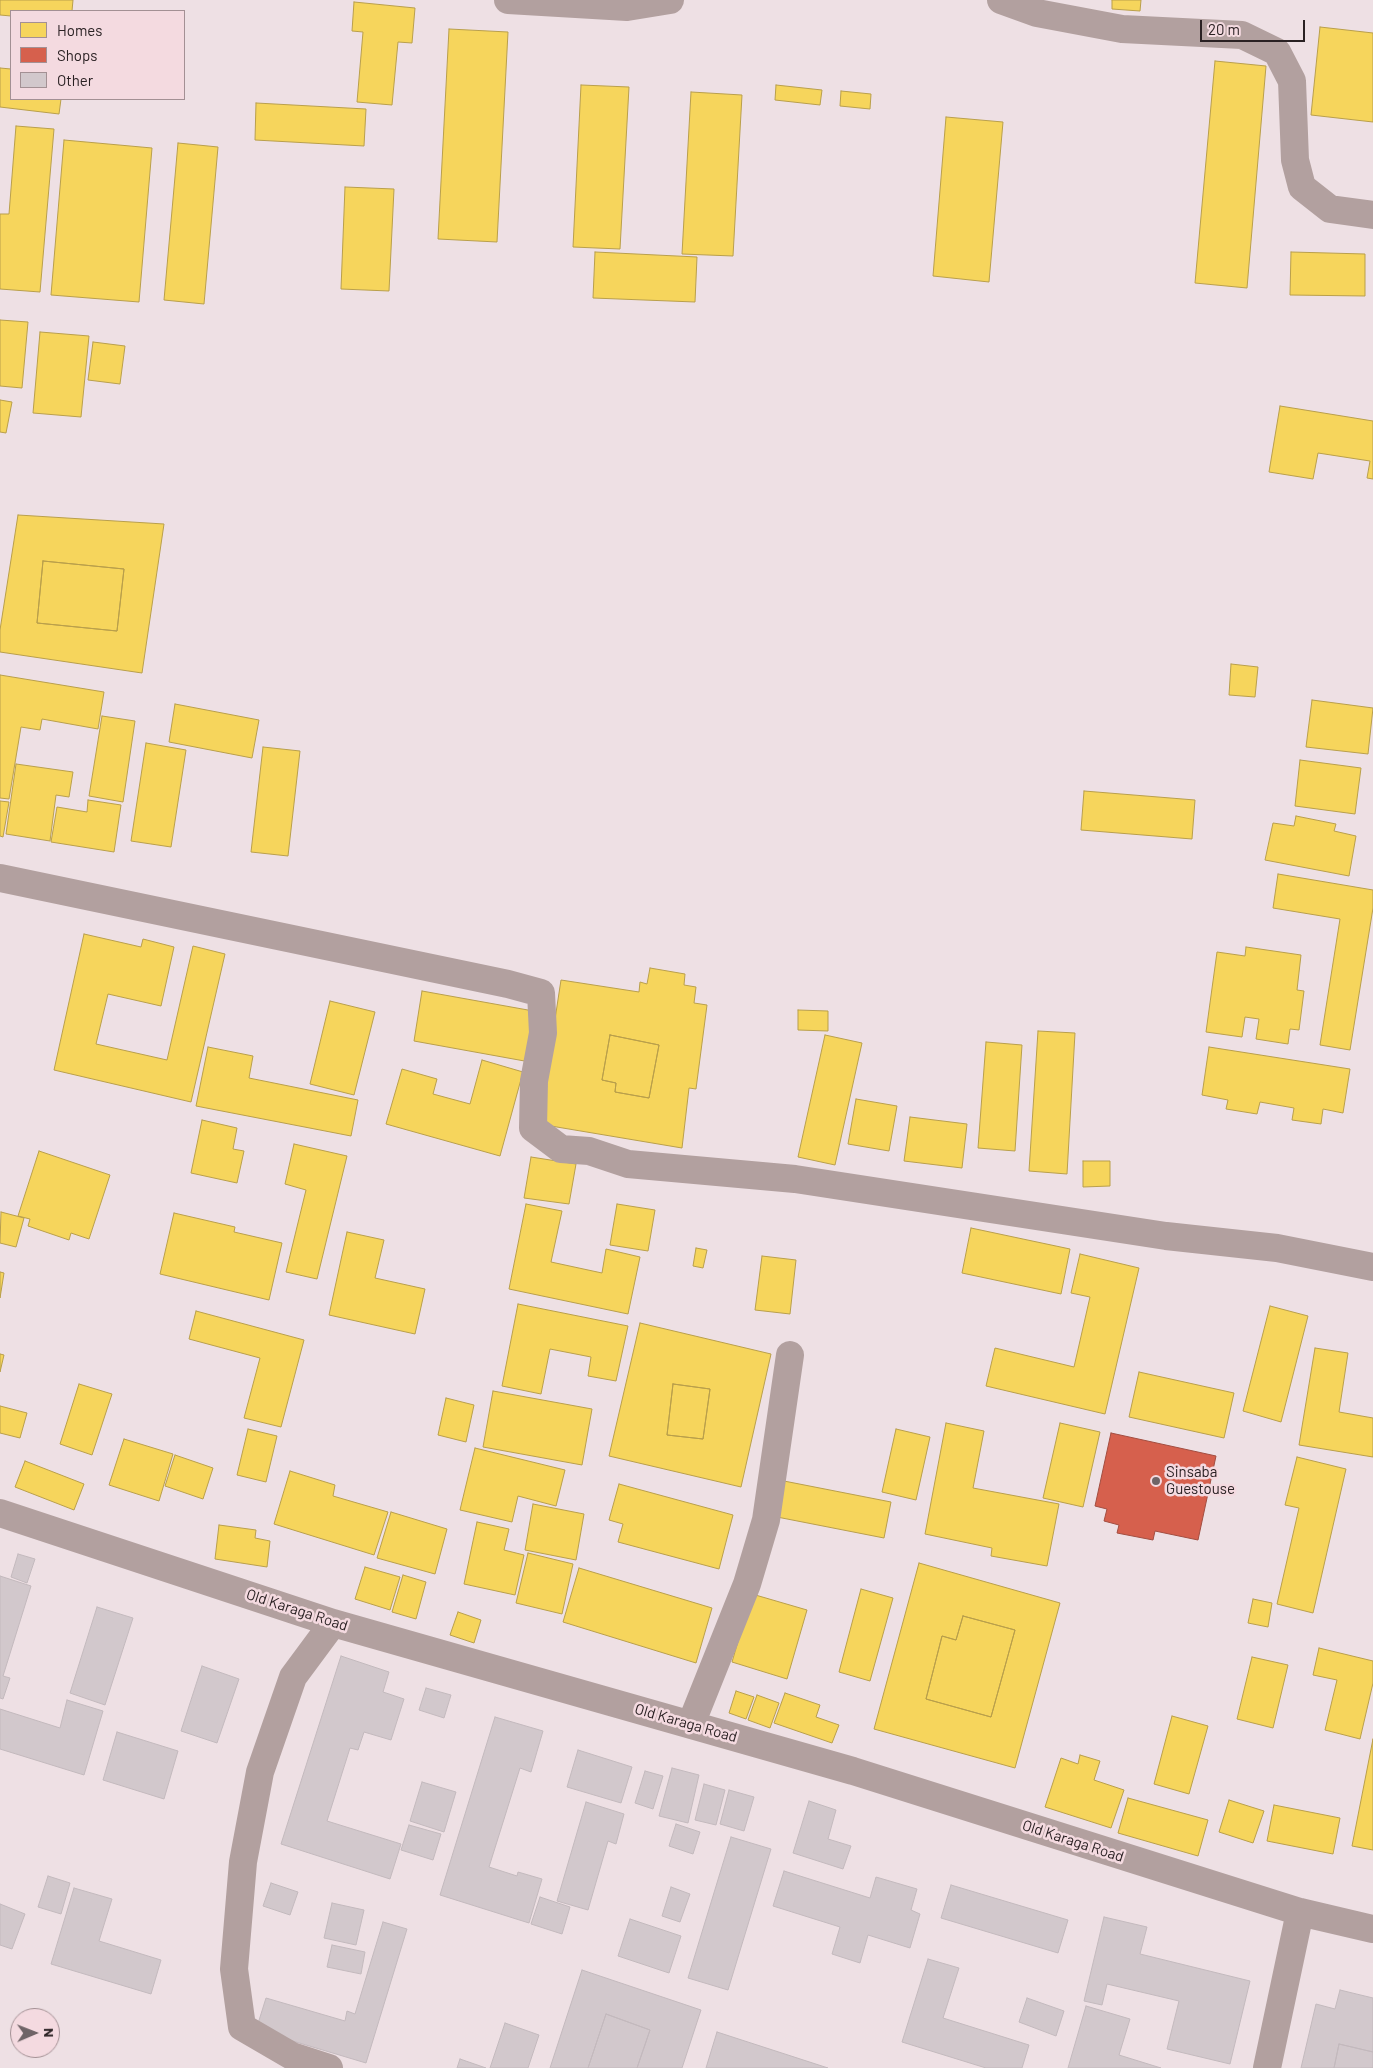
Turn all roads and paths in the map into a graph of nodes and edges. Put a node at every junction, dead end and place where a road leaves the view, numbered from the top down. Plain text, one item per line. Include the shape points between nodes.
1 (508, 0) edge
2 (670, 0) edge
3 (1001, 0) edge
4 (1373, 215) edge
5 (0, 878) edge
6 (1373, 1267) edge
7 (790, 1355) dead end
8 (0, 1513) edge
9 (333, 1623) junction
10 (691, 1724) junction
11 (1300, 1912) junction
12 (1373, 1929) edge
13 (329, 2068) edge
14 (1267, 2068) edge

1 - 2 street via 627,7
3 - 4 street via 1036,13 1122,30 1242,35 1277,52 1292,82 1295,160 1302,187 1330,209
5 - 6 street via 508,984 541,994 543,1033 534,1081 532,1128 562,1149 589,1151 628,1164 795,1179 1166,1236 1277,1248
7 - 10 street via 766,1520 747,1584
8 - 9 street, Old Karaga Road
9 - 10 street, Old Karaga Road
9 - 13 street via 293,1677 260,1772 243,1862 234,1969 242,2027 292,2056
10 - 11 street, Old Karaga Road via 853,1771
11 - 12 street, Old Karaga Road
11 - 14 street

